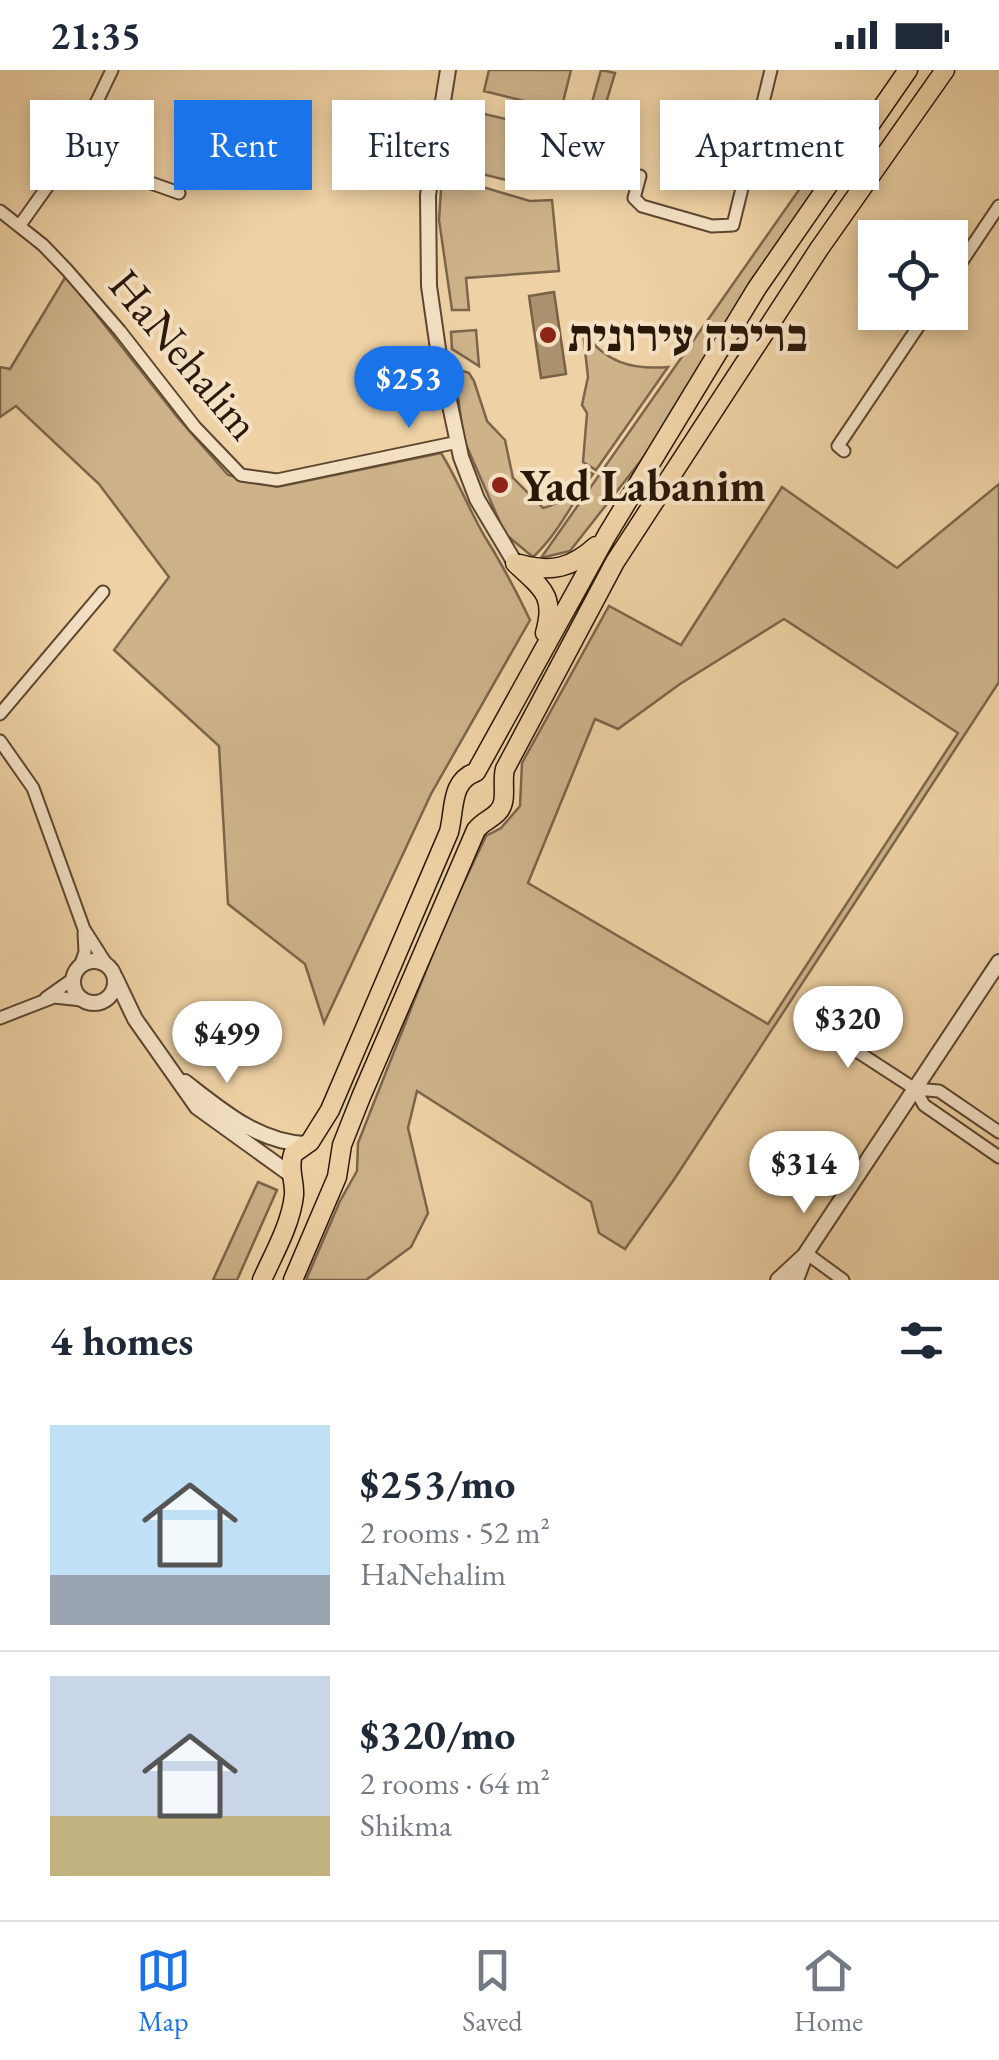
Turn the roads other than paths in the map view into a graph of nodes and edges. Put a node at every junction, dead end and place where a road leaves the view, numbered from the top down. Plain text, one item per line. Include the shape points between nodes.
1 (112, 70) edge
2 (448, 70) edge
3 (772, 70) edge
4 (908, 70) edge
5 (945, 70) edge
6 (98, 100) edge
7 (154, 184) edge
8 (45, 190) edge
9 (636, 190) edge
10 (179, 193) dead end
11 (999, 206) edge
12 (0, 212) edge
13 (20, 226) junction
14 (968, 252) edge
15 (916, 330) edge
16 (458, 442) junction
17 (844, 450) dead end
18 (607, 536) junction
19 (515, 562) junction
20 (103, 592) dead end
21 (538, 660) junction
22 (0, 714) edge
23 (1, 739) edge
24 (476, 772) junction
25 (501, 784) junction
26 (455, 800) junction
27 (484, 820) junction
28 (84, 929) junction
29 (999, 962) edge
30 (111, 971) junction
31 (76, 973) junction
32 (42, 1000) junction
33 (82, 1000) junction
34 (100, 1002) junction
35 (804, 1017) dead end
36 (0, 1018) edge
37 (135, 1019) junction
38 (172, 1072) junction
39 (916, 1089) junction
40 (999, 1132) edge
41 (308, 1143) junction
42 (999, 1157) edge
43 (339, 1162) junction
44 (292, 1178) junction
45 (332, 1184) junction
46 (806, 1253) junction
47 (262, 1280) edge
48 (292, 1280) edge
49 (778, 1280) edge
50 (796, 1280) edge
51 (843, 1280) edge

1 - 6 street
2 - 16 street via 430,165 426,234 438,349
3 - 9 street via 733,224 712,226 642,206
4 - 18 main road via 757,288
5 - 25 main road via 614,562
7 - 10 street
8 - 13 street
11 - 14 street
12 - 13 street, HaNehalim
13 - 16 street, HaNehalim via 67,270 241,475 277,480
15 - 17 street via 838,446
16 - 19 street via 477,499
18 - 19 main road via 579,561 558,568
18 - 21 main road
19 - 21 main road via 550,605
20 - 22 street
21 - 24 main road
23 - 28 street via 33,788
24 - 25 main road via 492,774
24 - 26 main road via 462,779
25 - 27 main road via 504,802
26 - 27 main road via 464,814
26 - 41 main road via 449,832 330,1110
27 - 43 main road via 367,1082
28 - 30 street
28 - 31 street via 85,952
29 - 39 street
30 - 31 street via 93,961
30 - 34 street via 113,991
30 - 37 street
31 - 32 street
31 - 33 street via 74,991
32 - 33 street
32 - 36 street
33 - 34 street
34 - 37 street
35 - 39 street
37 - 38 street
38 - 41 street via 242,1124 280,1142
38 - 44 street via 197,1107
39 - 40 street via 939,1091
39 - 42 street via 924,1105
39 - 46 street
41 - 43 main road via 331,1148
41 - 44 main road via 293,1154
43 - 45 main road
44 - 45 main road via 314,1191
44 - 47 main road via 290,1216
45 - 48 main road
46 - 49 street
46 - 50 street
46 - 51 street

